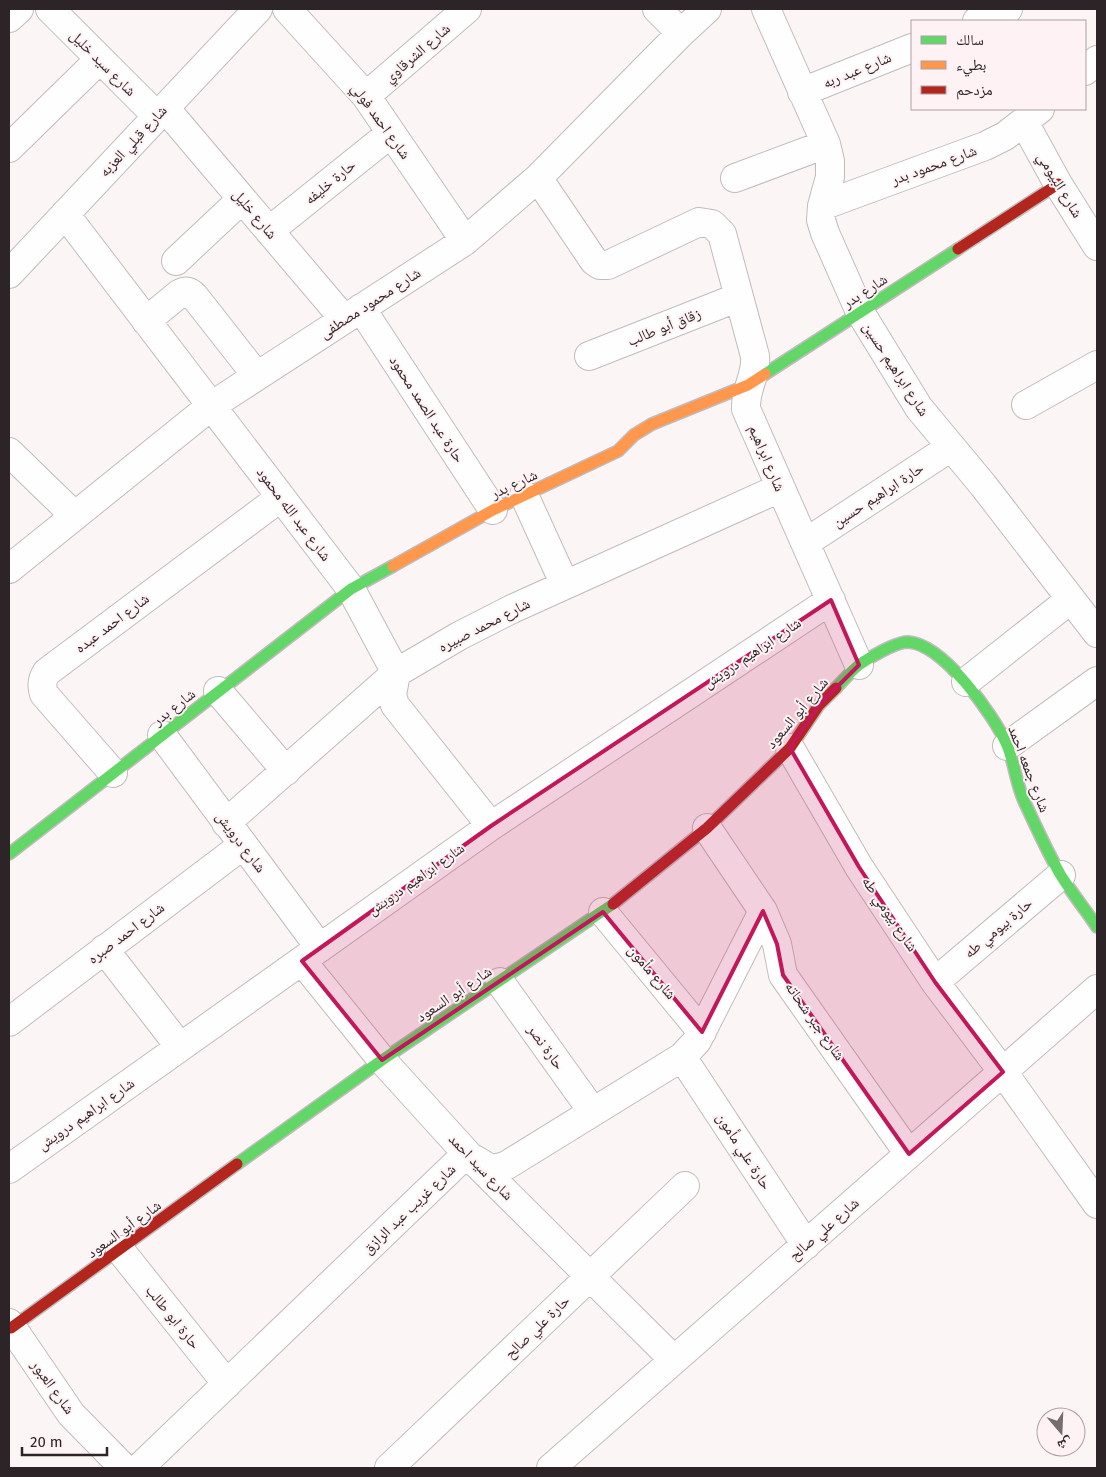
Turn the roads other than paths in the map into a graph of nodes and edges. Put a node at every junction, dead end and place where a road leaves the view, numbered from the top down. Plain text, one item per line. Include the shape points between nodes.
1 (20, 9) edge
2 (50, 9) edge
3 (258, 9) edge
4 (287, 9) edge
5 (467, 9) edge
6 (657, 9) edge
7 (707, 9) edge
8 (766, 9) edge
9 (1008, 9) edge
10 (9, 18) edge
11 (980, 20) edge
12 (681, 32) junction
13 (911, 48) edge
14 (100, 59) junction
15 (1097, 60) edge
16 (1086, 70) edge
17 (802, 92) junction
18 (366, 96) junction
19 (161, 112) junction
20 (1032, 116) edge
21 (391, 133) junction
22 (826, 144) junction
23 (9, 148) edge
24 (538, 178) junction
25 (735, 178) dead end
26 (1058, 184) junction
27 (242, 199) junction
28 (822, 206) junction
29 (64, 214) junction
30 (269, 231) junction
31 (464, 241) junction
32 (1097, 246) edge
33 (176, 260) dead end
34 (9, 274) edge
35 (739, 297) junction
36 (860, 312) junction
37 (353, 314) junction
38 (146, 321) junction
39 (589, 356) dead end
40 (1097, 365) edge
41 (257, 376) junction
42 (748, 385) junction
43 (211, 406) junction
44 (1026, 406) dead end
45 (951, 447) junction
46 (9, 452) edge
47 (780, 488) junction
48 (524, 495) junction
49 (281, 497) junction
50 (493, 510) junction
51 (75, 516) junction
52 (805, 543) junction
53 (9, 570) edge
54 (565, 585) junction
55 (351, 589) junction
56 (1071, 599) junction
57 (831, 600) junction
58 (1097, 633) edge
59 (883, 651) joint
60 (860, 665) junction
61 (396, 673) junction
62 (1097, 681) edge
63 (966, 682) junction
64 (218, 691) junction
65 (162, 735) junction
66 (1007, 746) junction
67 (790, 748) junction
68 (286, 771) junction
69 (113, 773) junction
70 (226, 823) junction
71 (491, 826) junction
72 (707, 828) junction
73 (243, 845) junction
74 (9, 854) edge
75 (1061, 875) junction
76 (763, 911) junction
77 (603, 912) junction
78 (1097, 928) edge
79 (104, 950) junction
80 (311, 954) junction
81 (500, 982) junction
82 (936, 982) junction
83 (1097, 989) edge
84 (9, 1022) edge
85 (702, 1032) junction
86 (180, 1047) junction
87 (682, 1057) junction
88 (382, 1060) junction
89 (1003, 1072) junction
90 (593, 1112) junction
91 (909, 1154) junction
92 (470, 1158) junction
93 (9, 1169) edge
94 (685, 1186) dead end
95 (1097, 1204) edge
96 (806, 1245) junction
97 (120, 1250) junction
98 (590, 1277) junction
99 (10, 1325) edge
100 (674, 1360) junction
101 (227, 1384) junction
102 (124, 1468) edge
103 (139, 1468) edge
104 (390, 1468) edge
105 (551, 1468) edge

1 - 10 street
2 - 14 street, شارع سيد خليل
3 - 19 street, شارع قبلي العزبه
4 - 18 street, شارع احمد فولي
5 - 18 street, شارع الشرقاوي
6 - 12 street
7 - 12 street, شارع محمود مصطفى
8 - 17 street, شارع ابراهيم حسين
9 - 11 street
12 - 24 street, شارع محمود مصطفى
13 - 17 street, شارع عبد ربه
14 - 19 street, شارع سيد خليل
14 - 23 street
15 - 16 street
17 - 22 street, شارع ابراهيم حسين
18 - 21 street, شارع احمد فولي
19 - 27 street, شارع خليل
19 - 29 street, شارع قبلي العزبه
20 - 26 street, شارع البيومي
20 - 28 street, شارع محمود بدر via 985,146
21 - 30 street, حارة خليفه
21 - 31 street, شارع احمد فولي
22 - 25 street
22 - 28 street, شارع ابراهيم حسين via 830,177
24 - 31 street, شارع محمود مصطفى
24 - 35 street, شارع ابراهيم via 594,261 600,265 699,222 712,224 722,234
26 - 32 street, شارع البيومي
26 - 36 street, شارع بدر
27 - 30 street, شارع خليل
27 - 33 street
28 - 36 street, شارع ابراهيم حسين via 821,220 825,233
29 - 34 street, شارع قبلي العزبه
29 - 38 street, شارع عبد الله محمود
30 - 37 street, شارع خليل
31 - 37 street, شارع محمود مصطفى
35 - 39 street, زقاق أبو طالب
35 - 42 street, شارع ابراهيم via 755,356 756,366
36 - 42 street, شارع بدر
36 - 45 street, شارع ابراهيم حسين via 919,408
37 - 41 street, شارع محمود مصطفى
37 - 50 street, حارة عبد الصمد محمود
38 - 41 street via 179,294 189,292
38 - 43 street, شارع عبد الله محمود
40 - 44 street
41 - 43 street, شارع محمود مصطفى
42 - 47 street, شارع ابراهيم via 746,409
42 - 48 street, شارع بدر via 652,424 634,435 618,451
43 - 49 street, شارع عبد الله محمود
43 - 51 street, شارع محمود مصطفى
45 - 52 street, حارة ابراهيم حسين
45 - 56 street, شارع ابراهيم حسين
46 - 51 street
47 - 52 street, شارع ابراهيم
47 - 54 street, شارع محمد صبيره
48 - 50 street, شارع بدر
48 - 54 street
49 - 55 street, شارع عبد الله محمود
49 - 69 street, شارع احمد عبده via 44,676 44,694
50 - 55 street, شارع بدر
51 - 53 street, شارع محمود مصطفى
52 - 57 street, شارع ابراهيم
54 - 61 street, شارع محمد صبيره via 459,636
55 - 61 street, شارع عبد الله محمود
55 - 64 street, شارع بدر
56 - 58 street, شارع ابراهيم حسين
56 - 63 street
57 - 60 street, شارع ابراهيم
57 - 71 street, شارع ابراهيم درويش
59 - 60 street, شارع أبو السعود
59 - 63 street, شارع جمعه احمد via 907,642 919,645 931,650
60 - 67 street, شارع أبو السعود via 819,705
61 - 68 street, شارع محمد صبيره
61 - 71 street via 392,695 395,705
62 - 66 street
63 - 66 street, شارع جمعه احمد via 989,712
64 - 65 street, شارع بدر
64 - 68 street
65 - 69 street, شارع بدر
65 - 70 street, شارع درويش
66 - 75 street, شارع جمعه احمد via 1023,800
67 - 72 street, شارع أبو السعود
67 - 82 street, شارع بيومي طه via 859,867
68 - 70 street, شارع محمد صبيره
69 - 74 street, شارع بدر
70 - 73 street, شارع درويش
71 - 80 street, شارع ابراهيم درويش
72 - 76 street, شارع جبر شحاته
72 - 77 street, شارع أبو السعود
73 - 79 street, شارع احمد صبره
73 - 80 street, شارع درويش
75 - 78 street, شارع جمعه احمد
75 - 82 street, حارة بيومي طه
76 - 85 street, شارع غريب عبد الرازق
76 - 91 street, شارع جبر شحاته via 777,944 783,975
77 - 81 street, شارع أبو السعود
77 - 85 street, شارع مأمون
79 - 84 street, شارع احمد صبره
79 - 86 street
80 - 86 street, شارع ابراهيم درويش
80 - 88 street, شارع سيد احمد
81 - 88 street, شارع أبو السعود
81 - 90 street, حارة نصر
82 - 89 street, شارع بيومي طه
83 - 89 street, شارع علي صالح
85 - 87 street, شارع غريب عبد الرازق
86 - 93 street, شارع ابراهيم درويش
87 - 90 street, شارع غريب عبد الرازق
87 - 96 street, حارة علي مأمون
88 - 92 street, شارع سيد احمد
88 - 97 street, شارع أبو السعود
89 - 91 street, شارع علي صالح
89 - 95 street, شارع بيومي طه
90 - 92 street, شارع غريب عبد الرازق via 508,1165 491,1168
91 - 96 street, شارع علي صالح
92 - 98 street, شارع سيد احمد
92 - 101 street, شارع غريب عبد الرازق via 460,1160
94 - 98 street, حارة علي صالح
96 - 100 street, شارع علي صالح
97 - 99 street, شارع أبو السعود
97 - 101 street, حارة ابو طالب
98 - 100 street, شارع سيد احمد
98 - 104 street, حارة علي صالح
99 - 102 street, شارع العبور via 72,1414
100 - 105 street, شارع علي صالح
101 - 103 street, شارع غريب عبد الرازق

